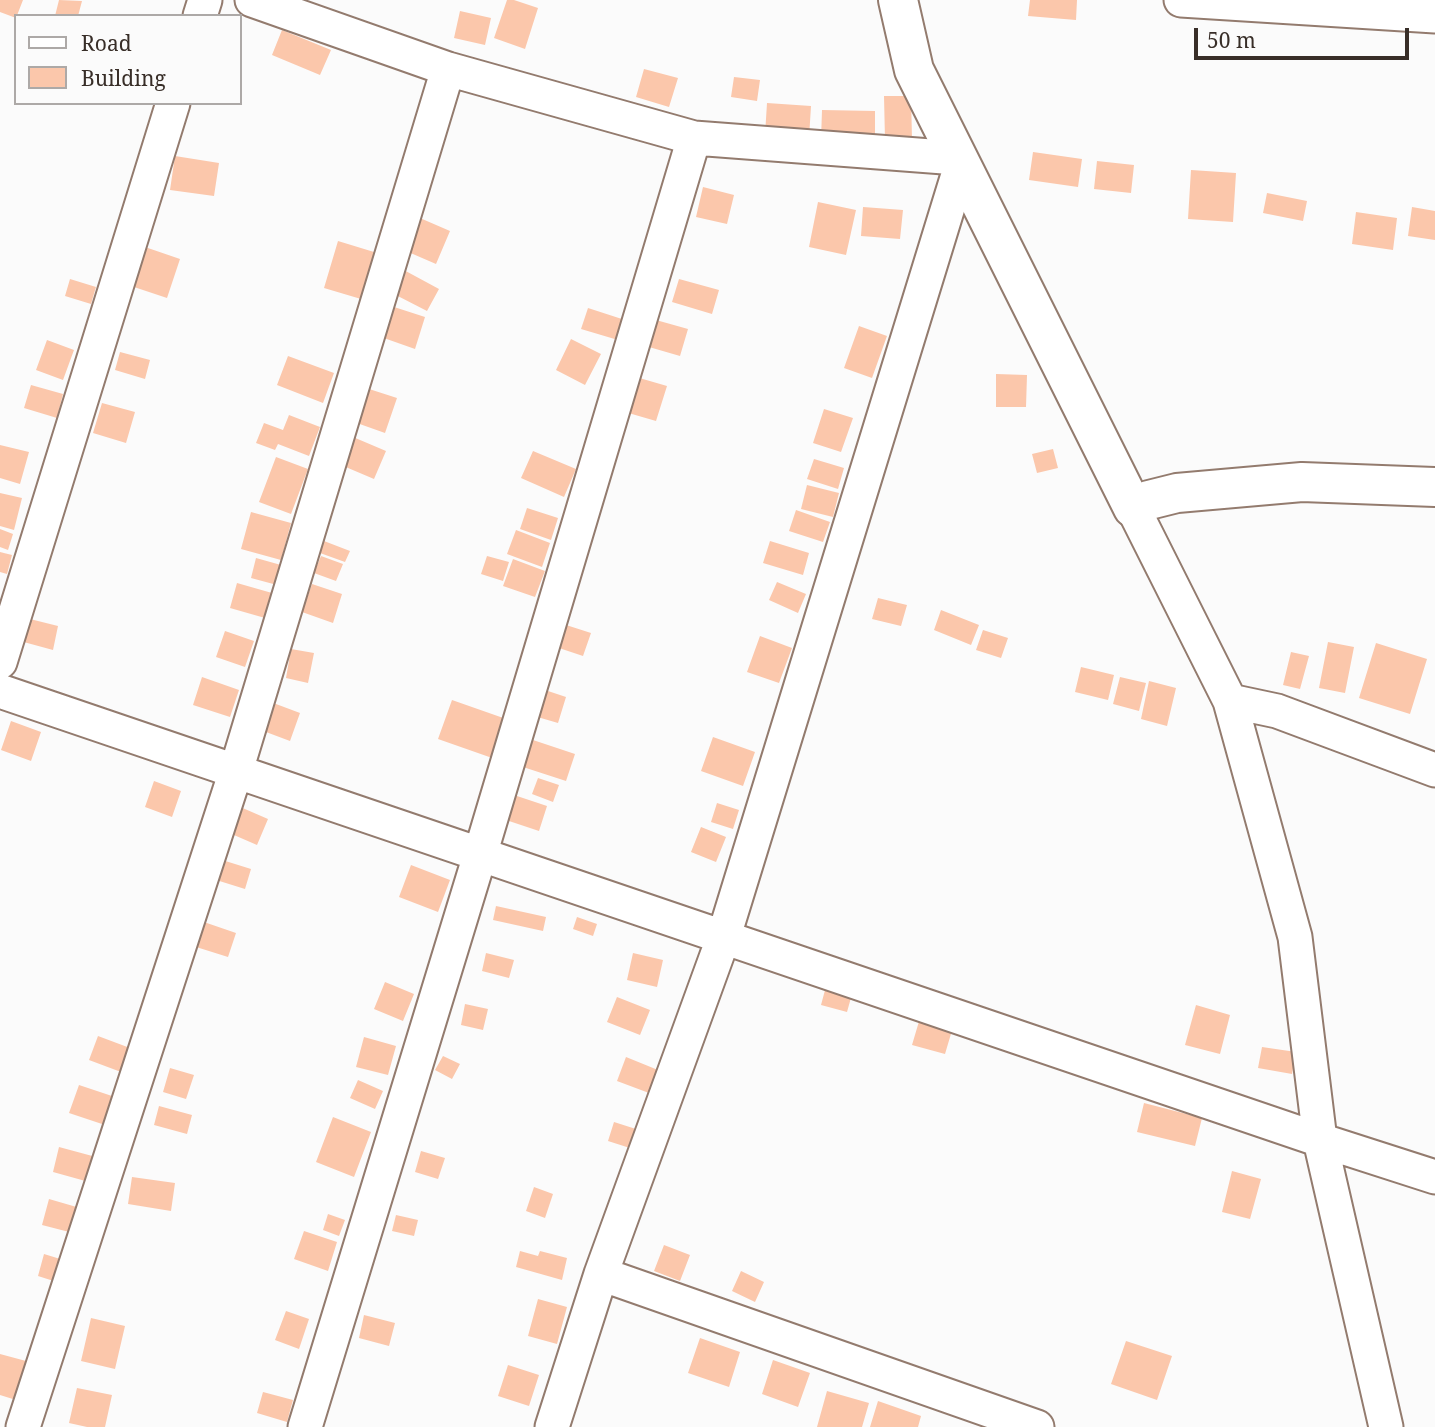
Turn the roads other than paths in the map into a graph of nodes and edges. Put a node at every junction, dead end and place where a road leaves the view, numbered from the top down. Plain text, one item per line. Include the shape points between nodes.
1 (251, 0) edge
2 (898, 0) edge
3 (1181, 0) edge
4 (1435, 16) edge
5 (448, 69) junction
6 (172, 105) edge
7 (694, 138) junction
8 (959, 162) junction
9 (1435, 487) edge
10 (1133, 508) junction
11 (0, 662) edge
12 (0, 691) edge
13 (1230, 701) junction
14 (1435, 770) edge
15 (236, 771) junction
16 (480, 855) junction
17 (724, 936) junction
18 (1320, 1140) junction
19 (1435, 1177) edge
20 (601, 1274) junction
21 (23, 1427) edge
22 (305, 1427) edge
23 (552, 1427) edge
24 (1037, 1427) edge
25 (1386, 1427) edge

1 - 5 street
2 - 8 street via 914,70
3 - 4 street
5 - 7 street
5 - 15 street
6 - 11 street
7 - 8 street
7 - 16 street
8 - 10 street
8 - 17 street
9 - 10 street via 1302,482 1177,493
10 - 13 street
12 - 15 street
13 - 14 street via 1277,711
13 - 18 street via 1295,937
15 - 16 street
15 - 21 street
16 - 17 street
16 - 22 street
17 - 18 street
17 - 20 street
18 - 19 street
18 - 25 street
20 - 23 street
20 - 24 street

